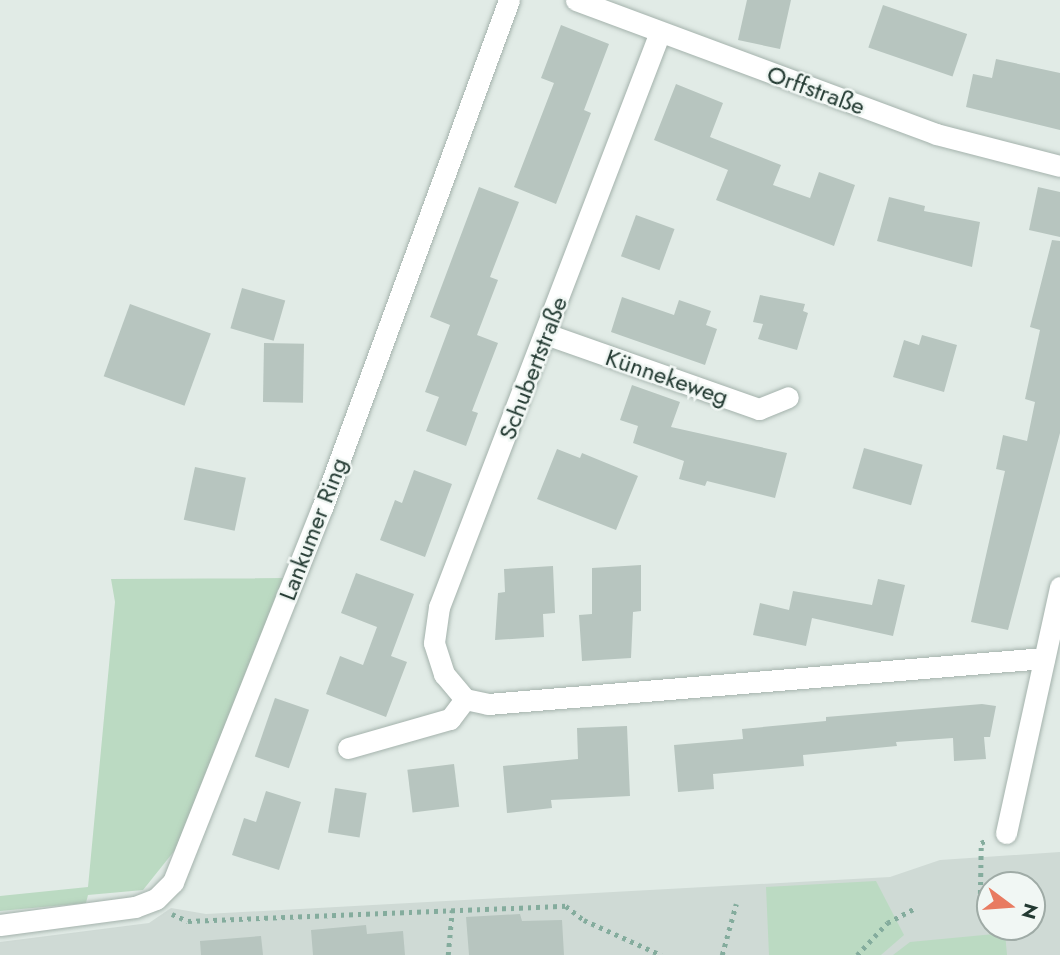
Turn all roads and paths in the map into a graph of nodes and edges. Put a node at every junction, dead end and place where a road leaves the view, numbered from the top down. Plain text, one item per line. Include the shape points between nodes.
1 (509, 0) edge
2 (576, 0) edge
3 (660, 33) junction
4 (1060, 166) edge
5 (546, 334) junction
6 (788, 397) dead end
7 (1060, 587) edge
8 (1044, 658) junction
9 (465, 699) junction
10 (348, 748) dead end
11 (1006, 833) joint
12 (980, 871) edge
13 (156, 899) junction
14 (736, 904) dead end
15 (915, 908) dead end
16 (452, 910) junction
17 (0, 925) edge
18 (448, 955) edge
19 (661, 955) edge
20 (722, 955) edge
21 (857, 955) edge

1 - 13 street, Lankumer Ring via 186,858 173,882
2 - 3 street, Orffstraße
3 - 4 street, Orffstraße via 936,134
3 - 5 street, Schubertstraße
5 - 6 street, Künnekeweg via 759,409
5 - 9 street, Schubertstraße via 439,607 434,643 443,674
7 - 8 street
8 - 9 street via 488,705
8 - 11 street
9 - 10 street via 450,719
11 - 12 path via 981,843
13 - 16 path via 169,913 188,921
13 - 17 street via 135,907
14 - 20 path
15 - 21 path via 887,923
16 - 18 path
16 - 19 path via 566,906 584,920

